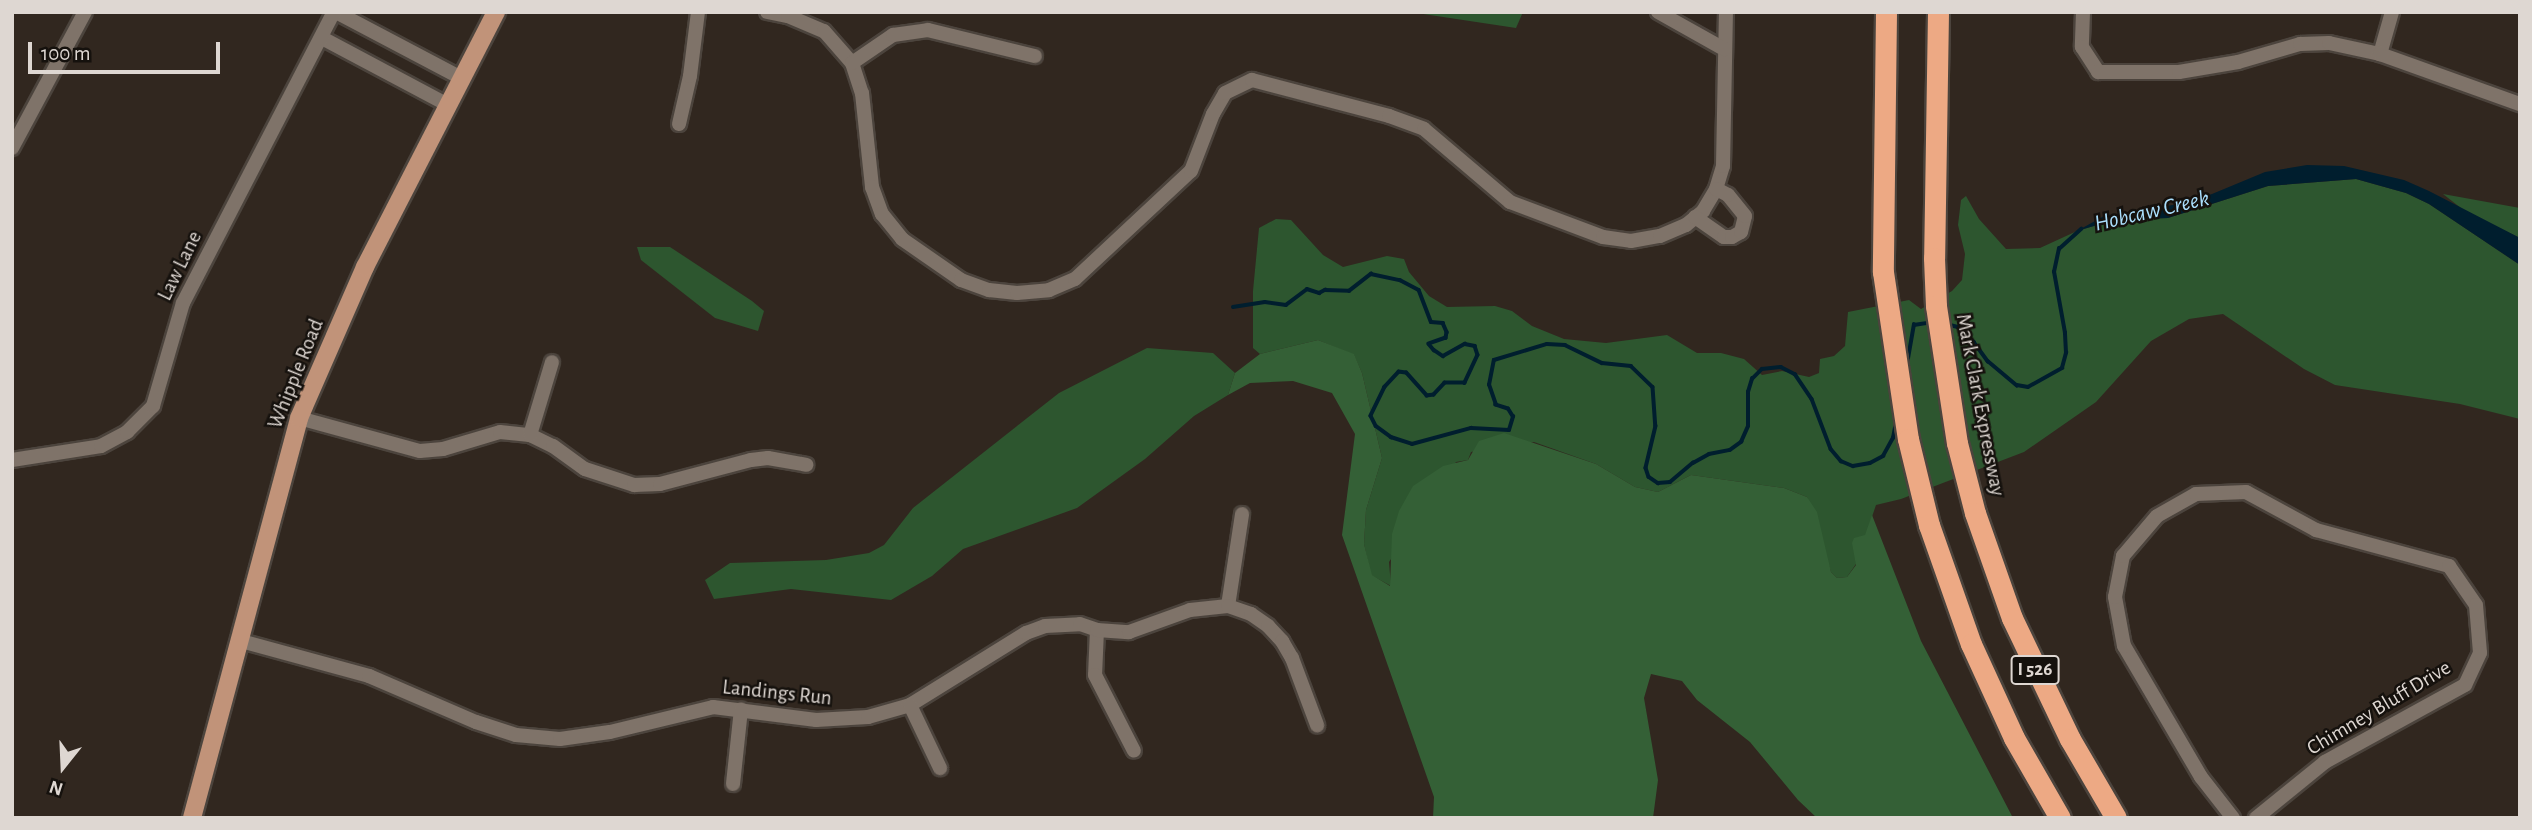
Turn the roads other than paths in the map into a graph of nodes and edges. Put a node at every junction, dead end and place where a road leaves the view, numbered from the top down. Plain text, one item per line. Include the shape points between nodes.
1 (85, 12) edge
2 (335, 12) edge
3 (496, 12) edge
4 (698, 12) edge
5 (767, 12) edge
6 (1658, 12) edge
7 (1726, 12) edge
8 (1886, 12) edge
9 (1938, 12) edge
10 (2082, 12) edge
11 (2392, 12) edge
12 (322, 38) junction
13 (1724, 50) junction
14 (2380, 54) junction
15 (1035, 55) dead end
16 (852, 63) junction
17 (461, 78) junction
18 (2520, 104) edge
19 (448, 105) junction
20 (679, 124) dead end
21 (12, 148) edge
22 (1716, 189) junction
23 (1695, 217) junction
24 (552, 362) dead end
25 (299, 418) junction
26 (530, 435) junction
27 (12, 460) edge
28 (806, 466) dead end
29 (1242, 514) dead end
30 (1228, 606) junction
31 (1097, 630) junction
32 (241, 641) junction
33 (910, 705) junction
34 (741, 709) junction
35 (1317, 724) dead end
36 (1134, 751) dead end
37 (940, 768) dead end
38 (733, 784) dead end
39 (192, 818) edge
40 (2060, 818) edge
41 (2116, 818) edge
42 (2233, 818) edge
43 (2256, 818) edge

1 - 21 street
2 - 12 street, Law Lane
2 - 17 street
3 - 17 main road, Whipple Road
4 - 20 street
5 - 16 street via 824,31
6 - 13 street
7 - 13 street
8 - 40 highway, I 526 via 1883,272 1908,439 1928,525 1954,600 1992,693
9 - 41 highway, Mark Clark Expressway / I 526 via 1934,258 1951,411 1975,513 2012,618 2039,679
10 - 14 street via 2082,47 2098,72 2179,72 2238,62 2300,44 2329,43
11 - 14 street
12 - 19 street
12 - 27 street, Law Lane via 183,303 153,406 127,432 101,446
13 - 22 street via 1723,166
14 - 18 street
15 - 16 street via 929,30 893,35
16 - 23 street via 862,93 872,187 882,214 902,239 961,280 989,290 1049,290 1075,279 1191,171 1226,93 1252,80 1424,129 1510,202 1603,237 1630,241 1660,236
17 - 19 main road, Whipple Road
19 - 25 main road, Whipple Road via 365,267
22 - 23 street
22 - 23 street via 1728,195 1745,216 1741,232 1724,237
24 - 26 street
25 - 26 street via 420,451 500,432
25 - 32 main road, Whipple Road
26 - 28 street via 585,469 634,485 660,484 768,458
29 - 30 street
30 - 31 street, Landings Run via 1190,610 1129,632
30 - 35 street via 1251,614 1282,641
31 - 33 street, Landings Run via 1066,624 1026,633
31 - 36 street via 1095,675
32 - 34 street, Landings Run via 369,676 516,735 560,739 713,707
32 - 39 main road, Whipple Road
33 - 34 street, Landings Run via 842,720
33 - 37 street
34 - 38 street
42 - 43 street, Chimney Bluff Drive via 2201,777 2124,646 2115,597 2123,556 2157,516 2196,494 2245,492 2316,530 2449,566 2476,605 2480,653 2465,685 2325,762

